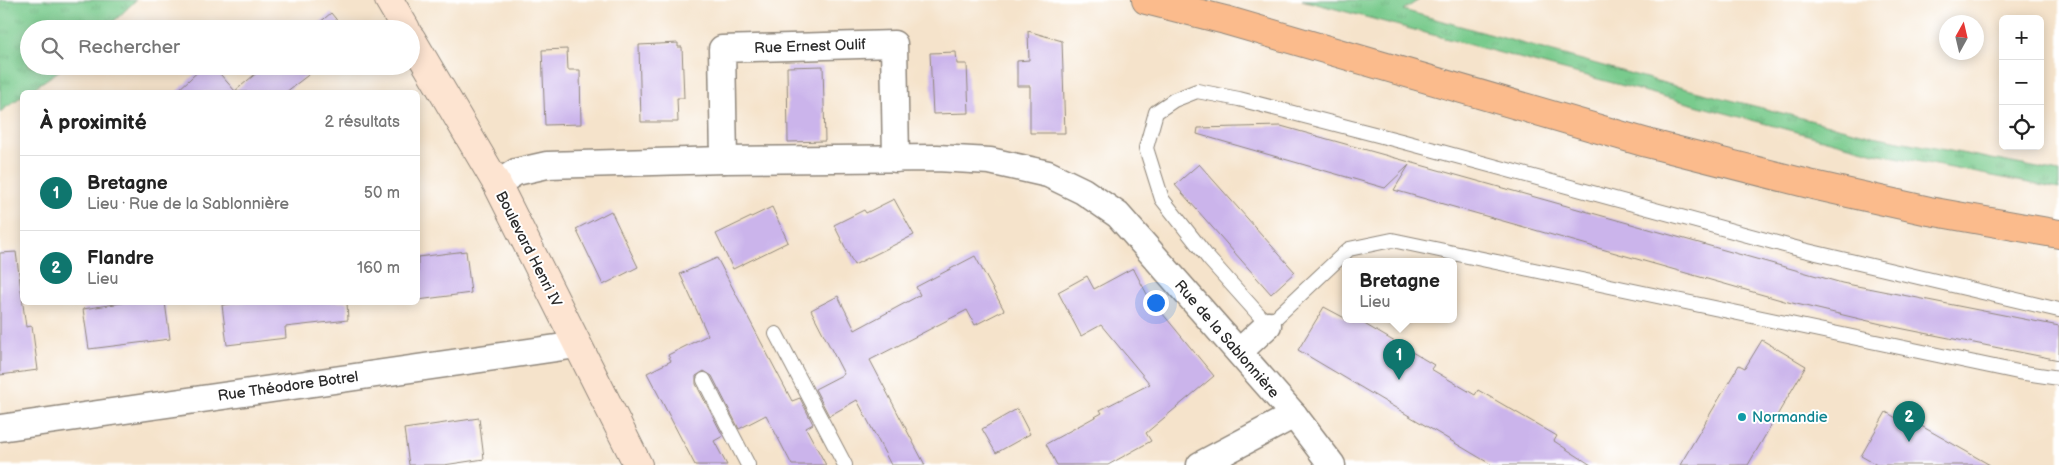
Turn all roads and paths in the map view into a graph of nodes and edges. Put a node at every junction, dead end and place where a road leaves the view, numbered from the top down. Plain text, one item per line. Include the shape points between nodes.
1 (390, 0) edge
2 (1146, 0) edge
3 (1171, 0) edge
4 (401, 20) edge
5 (1225, 20) junction
6 (420, 53) edge
7 (896, 158) junction
8 (724, 160) junction
9 (497, 184) junction
10 (2059, 234) edge
11 (2059, 310) edge
12 (1268, 324) junction
13 (776, 334) dead end
14 (577, 345) junction
15 (1239, 352) junction
16 (2059, 378) edge
17 (704, 380) dead end
18 (1294, 415) junction
19 (0, 428) edge
20 (638, 465) edge
21 (748, 465) edge
22 (845, 465) edge
23 (1200, 465) edge
24 (1332, 465) edge

1 - 4 street
2 - 5 main road
3 - 5 main road
5 - 10 main road via 1647,143 1919,209
6 - 9 street, Boulevard Henri IV
7 - 8 street
7 - 8 street, Rue Ernest Oulif via 894,44 722,49
7 - 15 street, Rue de la Sablonnière via 990,161 1048,174 1083,191 1118,215
8 - 9 street via 548,165 516,172
9 - 14 street, Boulevard Henri IV
11 - 12 lane via 1799,249 1401,141 1197,91 1156,112 1146,148 1162,199 1209,259
12 - 15 street
12 - 16 lane via 1349,250 1392,240
13 - 22 lane
14 - 19 street, Rue Théodore Botrel
14 - 20 street, Boulevard Henri IV
15 - 18 street, Rue de la Sablonnière
17 - 21 lane
18 - 23 street
18 - 24 street, Rue de la Sablonnière

